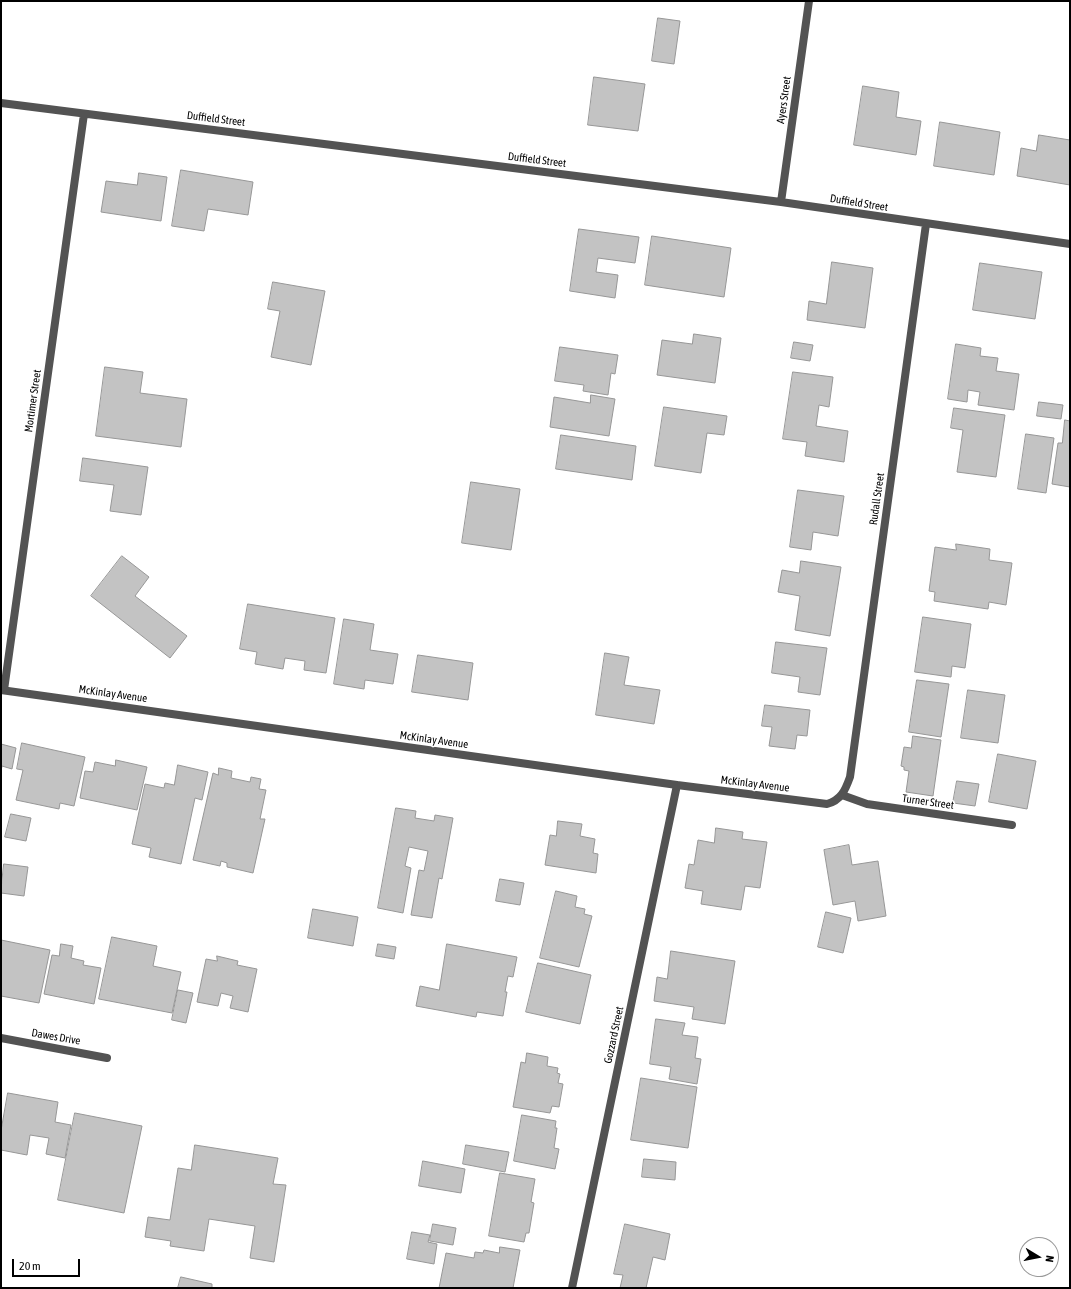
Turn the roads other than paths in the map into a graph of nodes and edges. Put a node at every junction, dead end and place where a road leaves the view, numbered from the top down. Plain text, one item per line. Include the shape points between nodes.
1 (809, 1) edge
2 (1, 103) edge
3 (84, 114) junction
4 (781, 202) junction
5 (926, 224) junction
6 (1070, 244) edge
7 (3, 690) edge
8 (677, 786) junction
9 (842, 795) junction
10 (1012, 825) dead end
11 (1, 1038) edge
12 (107, 1058) dead end
13 (572, 1288) edge

1 - 4 street, Ayers Street
2 - 3 street, Duffield Street
3 - 4 street, Duffield Street
3 - 7 street, Mortimer Street
4 - 5 street, Duffield Street
5 - 6 street, Duffield Street
5 - 9 street, Rudall Street via 850,777
7 - 8 street, McKinlay Avenue
8 - 9 street, McKinlay Avenue via 827,804
8 - 13 street, Gozzard Street
9 - 10 street, Turner Street via 867,804
11 - 12 street, Dawes Drive

